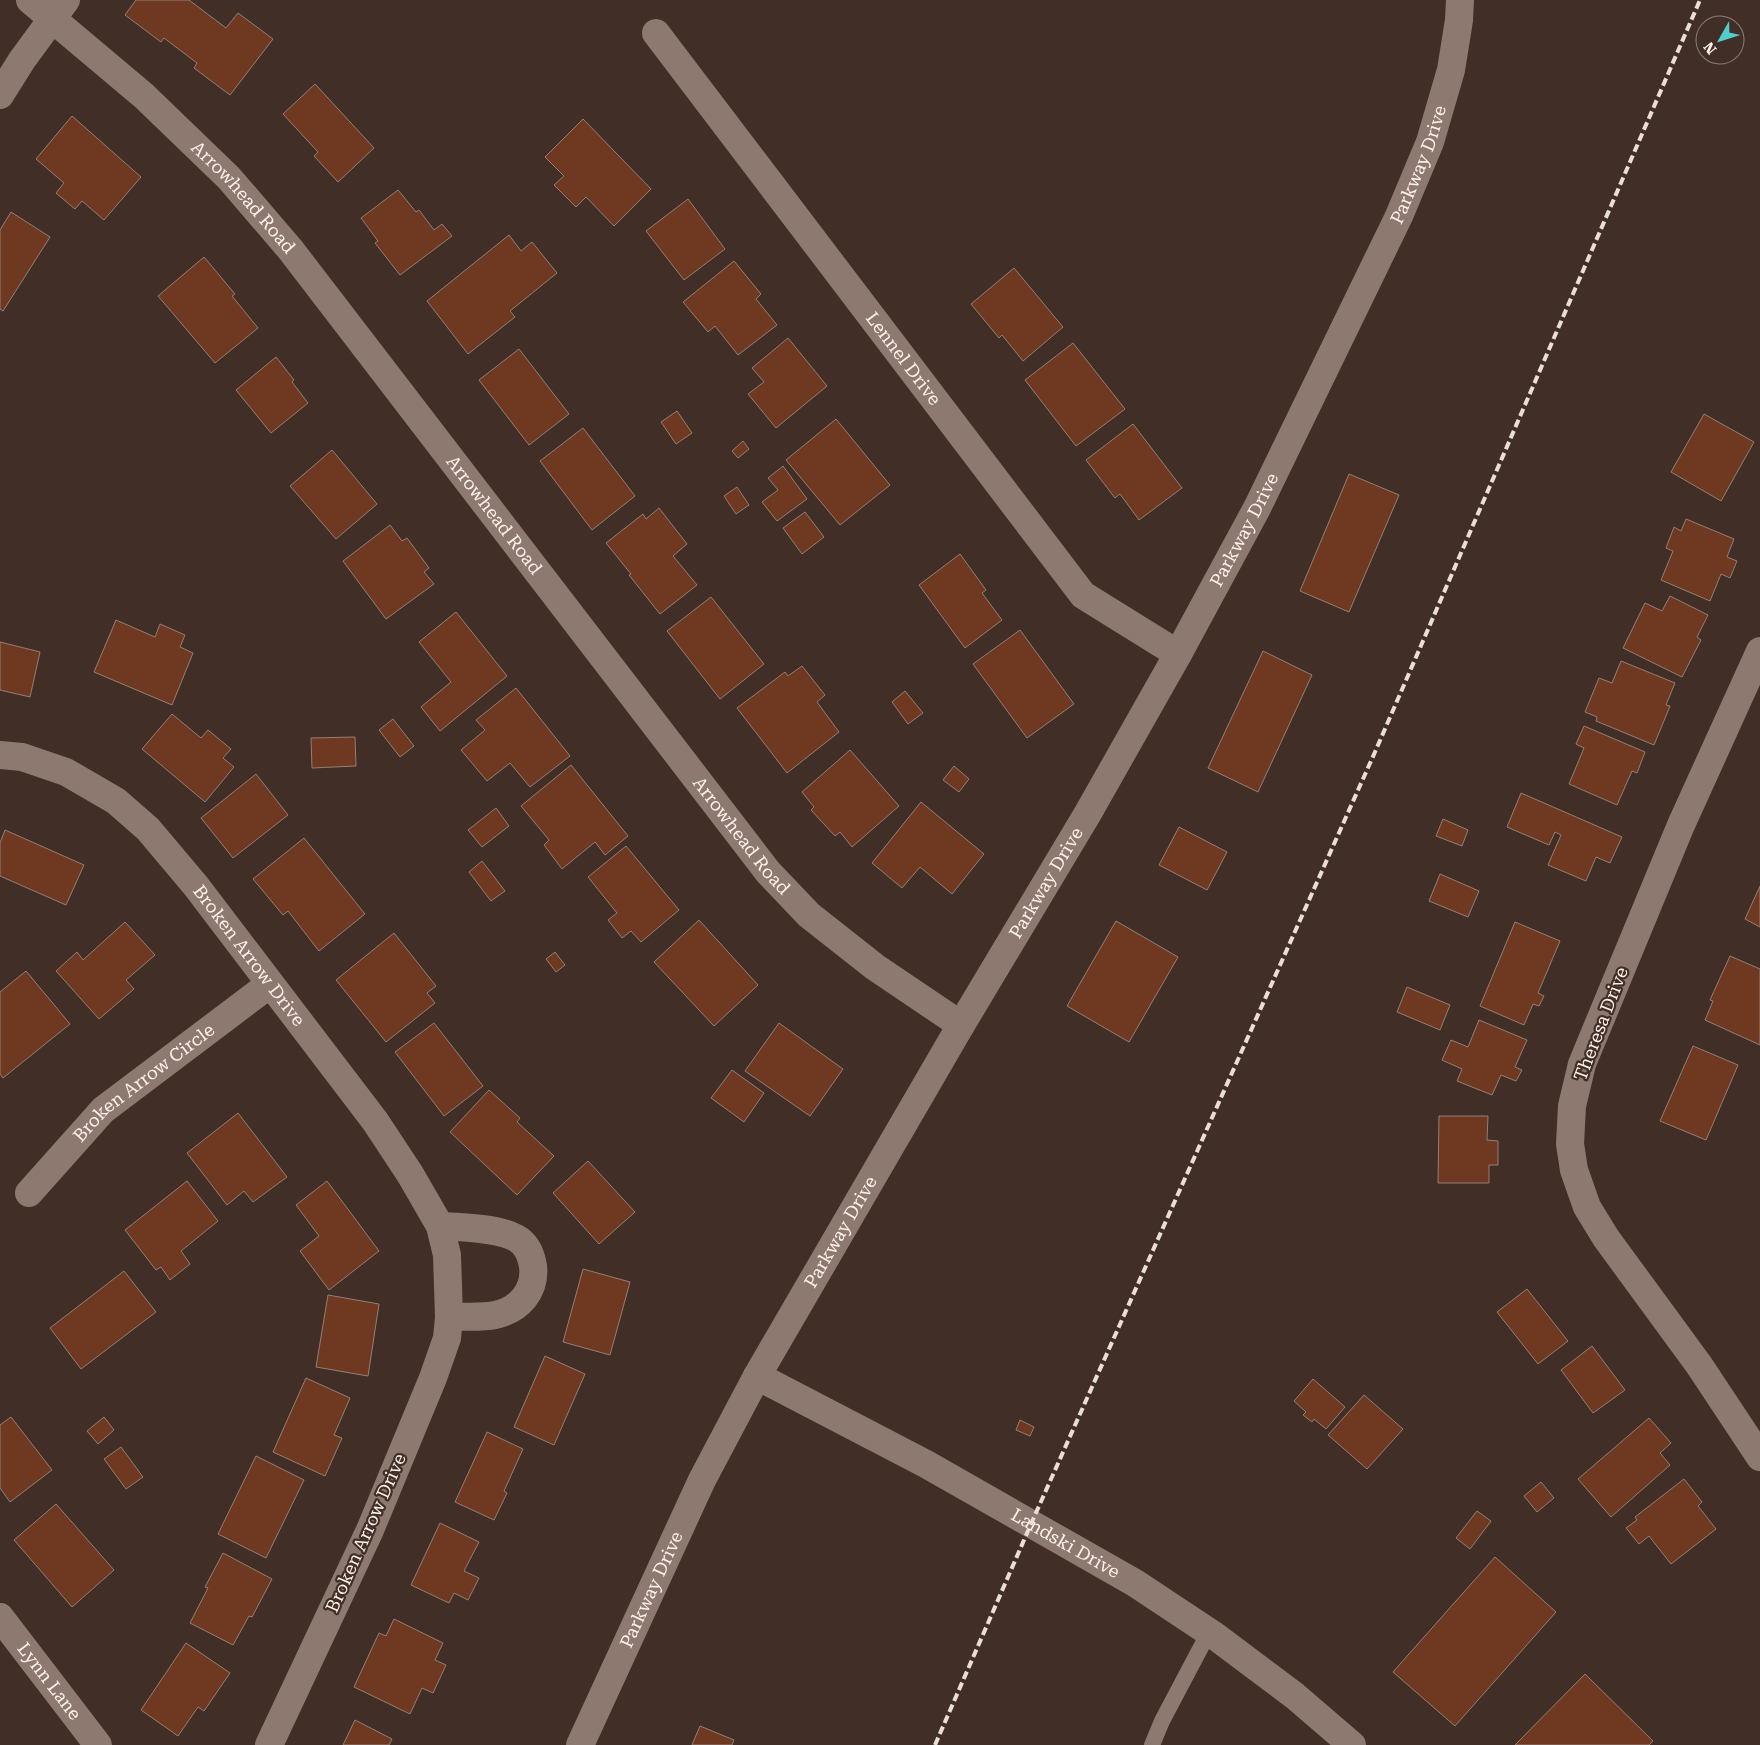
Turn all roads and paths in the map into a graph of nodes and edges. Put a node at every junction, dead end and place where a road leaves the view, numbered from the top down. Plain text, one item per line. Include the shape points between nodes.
1 (30, 0) edge
2 (1460, 0) edge
3 (59, 9) edge
4 (656, 34) dead end
5 (0, 95) edge
6 (1760, 651) edge
7 (1178, 654) junction
8 (0, 755) edge
9 (270, 984) junction
10 (960, 1025) junction
11 (29, 1193) dead end
12 (440, 1226) junction
13 (449, 1317) junction
14 (757, 1376) junction
15 (1760, 1457) edge
16 (0, 1617) edge
17 (1209, 1632) junction
18 (98, 1745) edge
19 (269, 1745) edge
20 (580, 1745) edge
21 (1152, 1745) edge
22 (1352, 1745) edge

1 - 3 street, Arrowhead Road
2 - 7 street, Parkway Drive via 1451,70 1430,142 1399,216 1257,508
3 - 5 street
3 - 10 street, Arrowhead Road via 229,178 290,249 768,872 809,915 867,962
4 - 7 street, Lennel Drive via 1083,596
6 - 15 street, Theresa Drive via 1681,825 1582,1064 1572,1106 1570,1144 1574,1170 1587,1207
7 - 10 street, Parkway Drive via 1088,813
8 - 9 street, Broken Arrow Drive via 22,757 66,772 116,801 148,830 196,886
9 - 11 street, Broken Arrow Circle via 103,1110
9 - 12 street, Broken Arrow Drive via 375,1121
10 - 14 street, Parkway Drive
12 - 13 street, Broken Arrow Drive via 446,1254
12 - 13 street via 476,1228 516,1238 525,1244 531,1256 533,1272 531,1288 524,1298 506,1311 494,1315
13 - 19 street, Broken Arrow Drive via 447,1338 433,1378 374,1521
14 - 17 street, Landski Drive via 926,1464 1135,1583
14 - 20 street, Parkway Drive via 702,1480
16 - 18 street, Lynn Lane
17 - 21 lane
17 - 22 street, Landski Drive via 1295,1696

